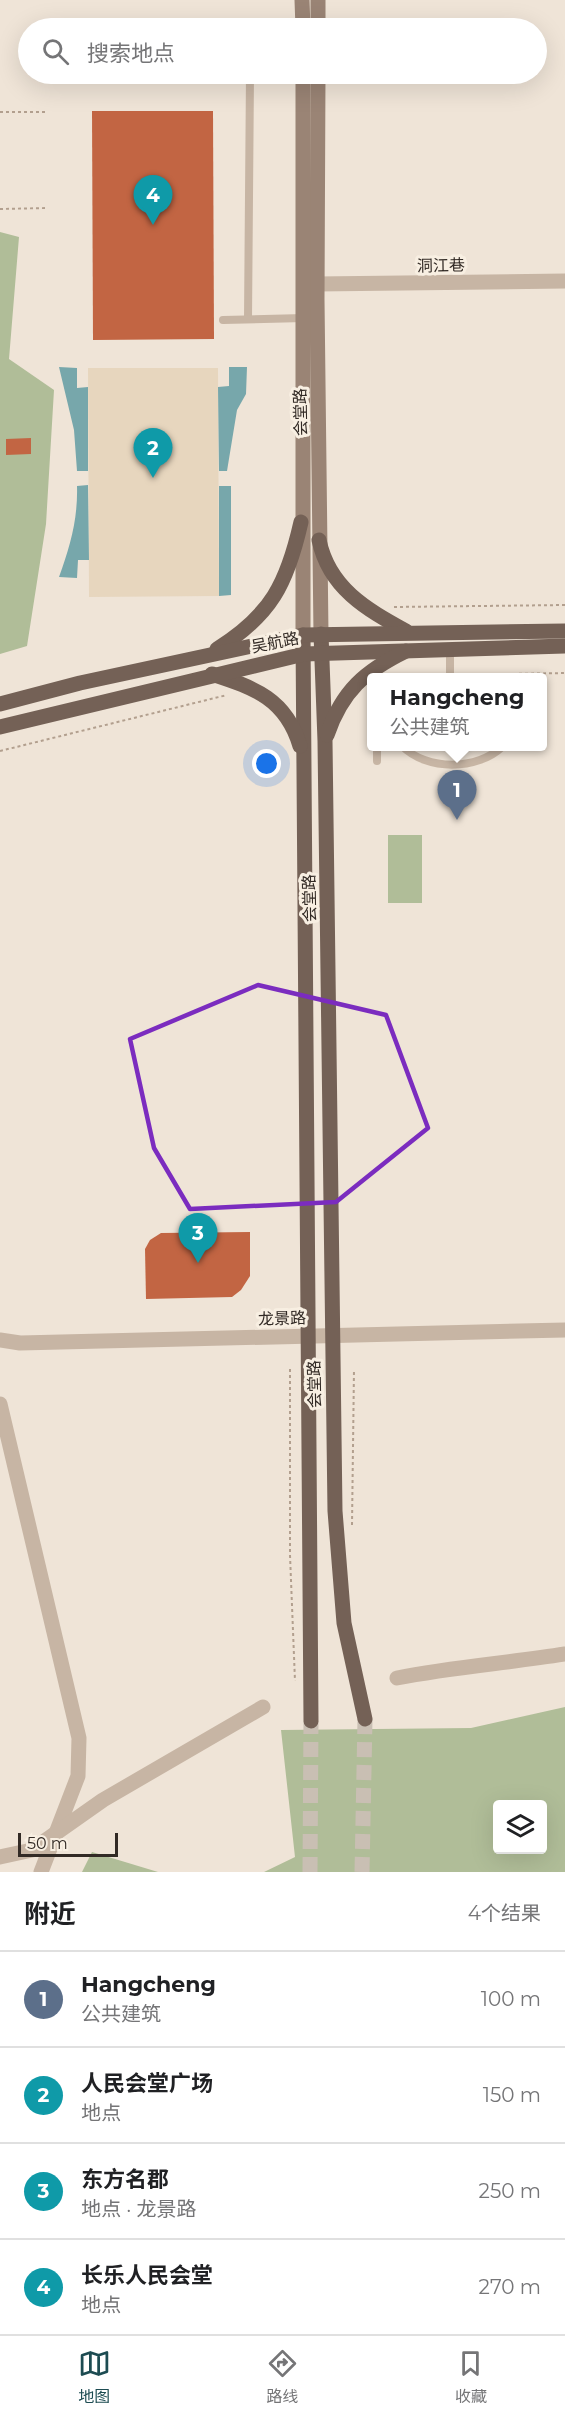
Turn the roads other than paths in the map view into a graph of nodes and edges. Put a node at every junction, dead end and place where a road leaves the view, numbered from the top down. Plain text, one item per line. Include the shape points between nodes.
1 (302, 0) edge
2 (318, 0) edge
3 (303, 18) edge
4 (318, 18) edge
5 (250, 84) edge
6 (303, 84) edge
7 (318, 84) edge
8 (565, 281) edge
9 (317, 284) junction
10 (304, 318) junction
11 (248, 319) junction
12 (223, 320) dead end
13 (301, 522) junction
14 (319, 540) junction
15 (565, 631) edge
16 (409, 632) junction
17 (321, 634) junction
18 (303, 635) junction
19 (565, 646) edge
20 (450, 648) junction
21 (410, 649) junction
22 (321, 652) junction
23 (304, 654) junction
24 (208, 655) junction
25 (369, 673) edge
26 (450, 673) edge
27 (212, 674) junction
28 (367, 675) edge
29 (0, 704) edge
30 (0, 727) edge
31 (325, 741) junction
32 (377, 751) edge
33 (406, 751) edge
34 (496, 751) edge
35 (303, 757) junction
36 (377, 761) dead end
37 (565, 1330) edge
38 (308, 1335) junction
39 (332, 1335) junction
40 (0, 1340) edge
41 (0, 1346) edge
42 (0, 1404) edge
43 (565, 1654) edge
44 (397, 1678) dead end
45 (263, 1707) dead end
46 (365, 1719) tunnel mouth
47 (311, 1721) tunnel mouth
48 (58, 1830) junction
49 (0, 1857) edge
50 (41, 1872) edge

1 - 3 main road
2 - 4 main road
5 - 11 lane
6 - 10 main road, 会堂路
7 - 9 main road, 会堂路
8 - 9 street, 洞江巷
9 - 14 main road, 会堂路
10 - 11 lane
10 - 13 main road, 会堂路
11 - 12 lane
13 - 18 main road, 会堂路
13 - 24 main road via 287,574 275,597 255,621
14 - 16 main road via 327,566 349,595
14 - 17 main road, 会堂路
15 - 16 main road, 吴航路
16 - 17 main road, 吴航路
17 - 18 main road, 吴航路
17 - 22 main road, 会堂路
18 - 23 main road, 会堂路
18 - 24 main road, 吴航路
19 - 20 main road, 吴航路
20 - 21 main road, 吴航路
20 - 26 lane
21 - 22 main road, 吴航路
21 - 25 main road
22 - 23 main road, 吴航路
22 - 31 main road, 会堂路
23 - 27 main road, 吴航路
23 - 35 main road, 会堂路
24 - 29 main road, 吴航路
27 - 30 main road, 吴航路
27 - 35 main road via 252,688 279,707 290,719
28 - 31 main road via 350,688
31 - 39 main road, 会堂路
32 - 36 lane
33 - 34 lane via 424,760 459,764 480,760
35 - 38 main road, 会堂路
37 - 39 street, 龙景路
38 - 39 street, 龙景路
38 - 40 street, 龙景路 via 20,1343
38 - 47 main road, 会堂路
39 - 46 main road, 会堂路 via 338,1566 344,1623
40 - 41 street
42 - 48 street via 80,1738 78,1776
43 - 44 street
45 - 48 street
48 - 49 street via 32,1850
48 - 50 street

